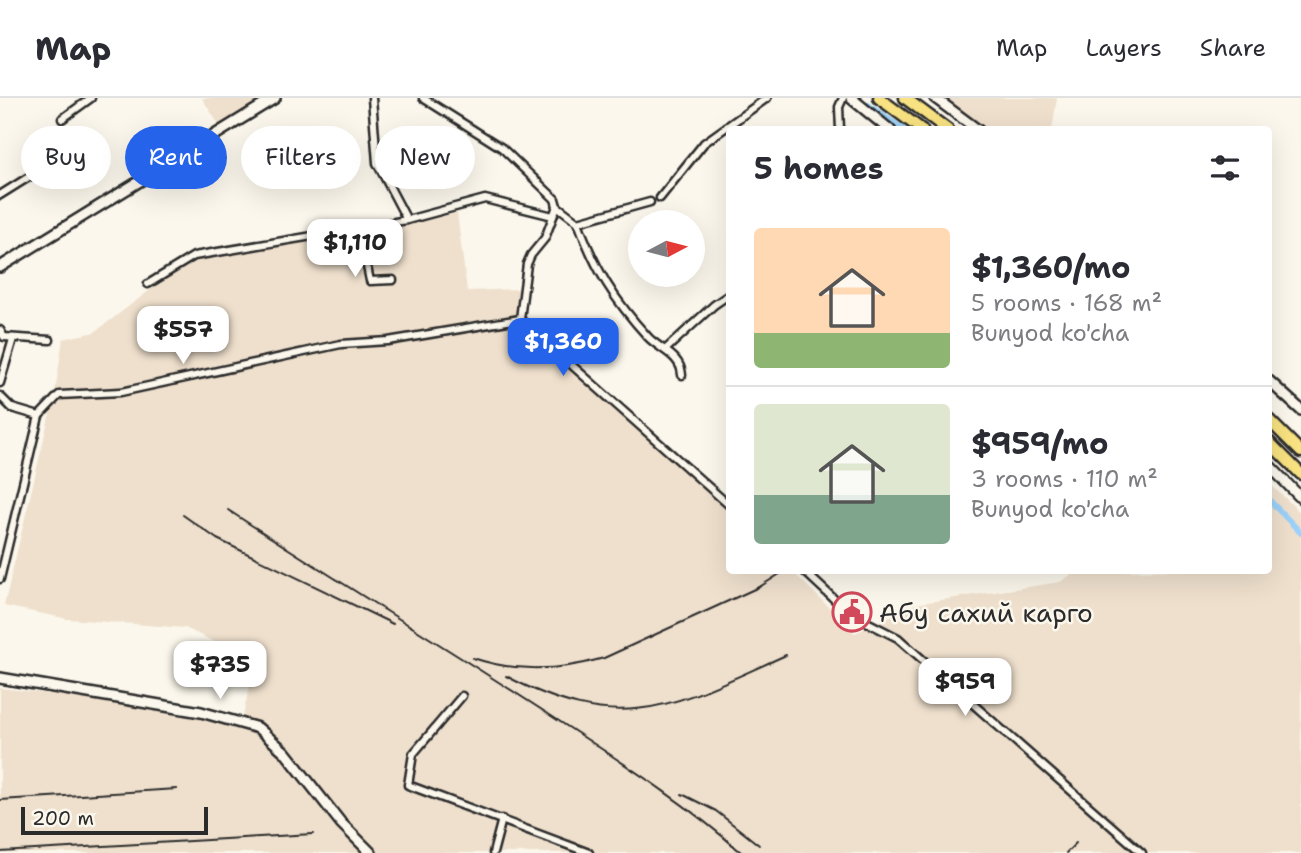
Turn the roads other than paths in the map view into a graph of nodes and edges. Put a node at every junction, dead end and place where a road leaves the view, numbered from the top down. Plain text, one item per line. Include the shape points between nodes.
1 (91, 98) edge
2 (275, 98) edge
3 (372, 98) edge
4 (423, 98) edge
5 (767, 98) edge
6 (843, 98) edge
7 (851, 98) edge
8 (879, 98) edge
9 (905, 98) edge
10 (935, 98) edge
11 (62, 119) dead end
12 (728, 126) edge
13 (840, 126) edge
14 (885, 126) edge
15 (917, 126) edge
16 (943, 126) edge
17 (973, 126) edge
18 (726, 127) edge
19 (21, 181) edge
20 (0, 194) edge
21 (660, 198) dead end
22 (650, 202) dead end
23 (557, 206) junction
24 (553, 216) junction
25 (407, 220) junction
26 (579, 222) junction
27 (359, 228) junction
28 (0, 267) edge
29 (393, 280) dead end
30 (148, 284) dead end
31 (726, 298) edge
32 (520, 319) junction
33 (0, 330) edge
34 (13, 339) junction
35 (50, 340) dead end
36 (665, 350) junction
37 (682, 375) dead end
38 (0, 383) edge
39 (1272, 384) edge
40 (0, 396) edge
41 (1301, 410) edge
42 (39, 416) junction
43 (1272, 423) edge
44 (1272, 445) edge
45 (1301, 452) edge
46 (1272, 468) edge
47 (1301, 474) edge
48 (1301, 498) edge
49 (726, 502) edge
50 (807, 574) edge
51 (0, 579) edge
52 (0, 678) edge
53 (462, 696) dead end
54 (502, 819) junction
55 (371, 853) edge
56 (493, 853) edge
57 (589, 853) edge
58 (1142, 853) edge

1 - 11 street
2 - 28 street
3 - 25 street via 377,163
4 - 23 street via 502,148
5 - 12 street
6 - 13 street
7 - 14 street
8 - 15 main road
9 - 16 main road
10 - 17 street
18 - 21 street via 704,143
19 - 20 street
22 - 26 street
23 - 24 street
23 - 26 street
24 - 25 street via 485,199
24 - 32 street via 545,239 527,264
25 - 27 street
26 - 36 street via 593,262 610,291 651,341
27 - 29 street via 370,281
27 - 30 street via 194,256
31 - 36 street
32 - 42 street via 341,344 121,392 59,394
32 - 49 street
33 - 34 street
34 - 35 street
34 - 38 street
36 - 37 street
39 - 41 street
40 - 42 street via 12,408
42 - 51 street
43 - 45 main road
44 - 47 main road
46 - 48 street
50 - 58 street via 856,618 898,638
52 - 55 street via 201,712 258,728 285,752
53 - 54 street via 413,754 408,785
54 - 56 street
54 - 57 street

